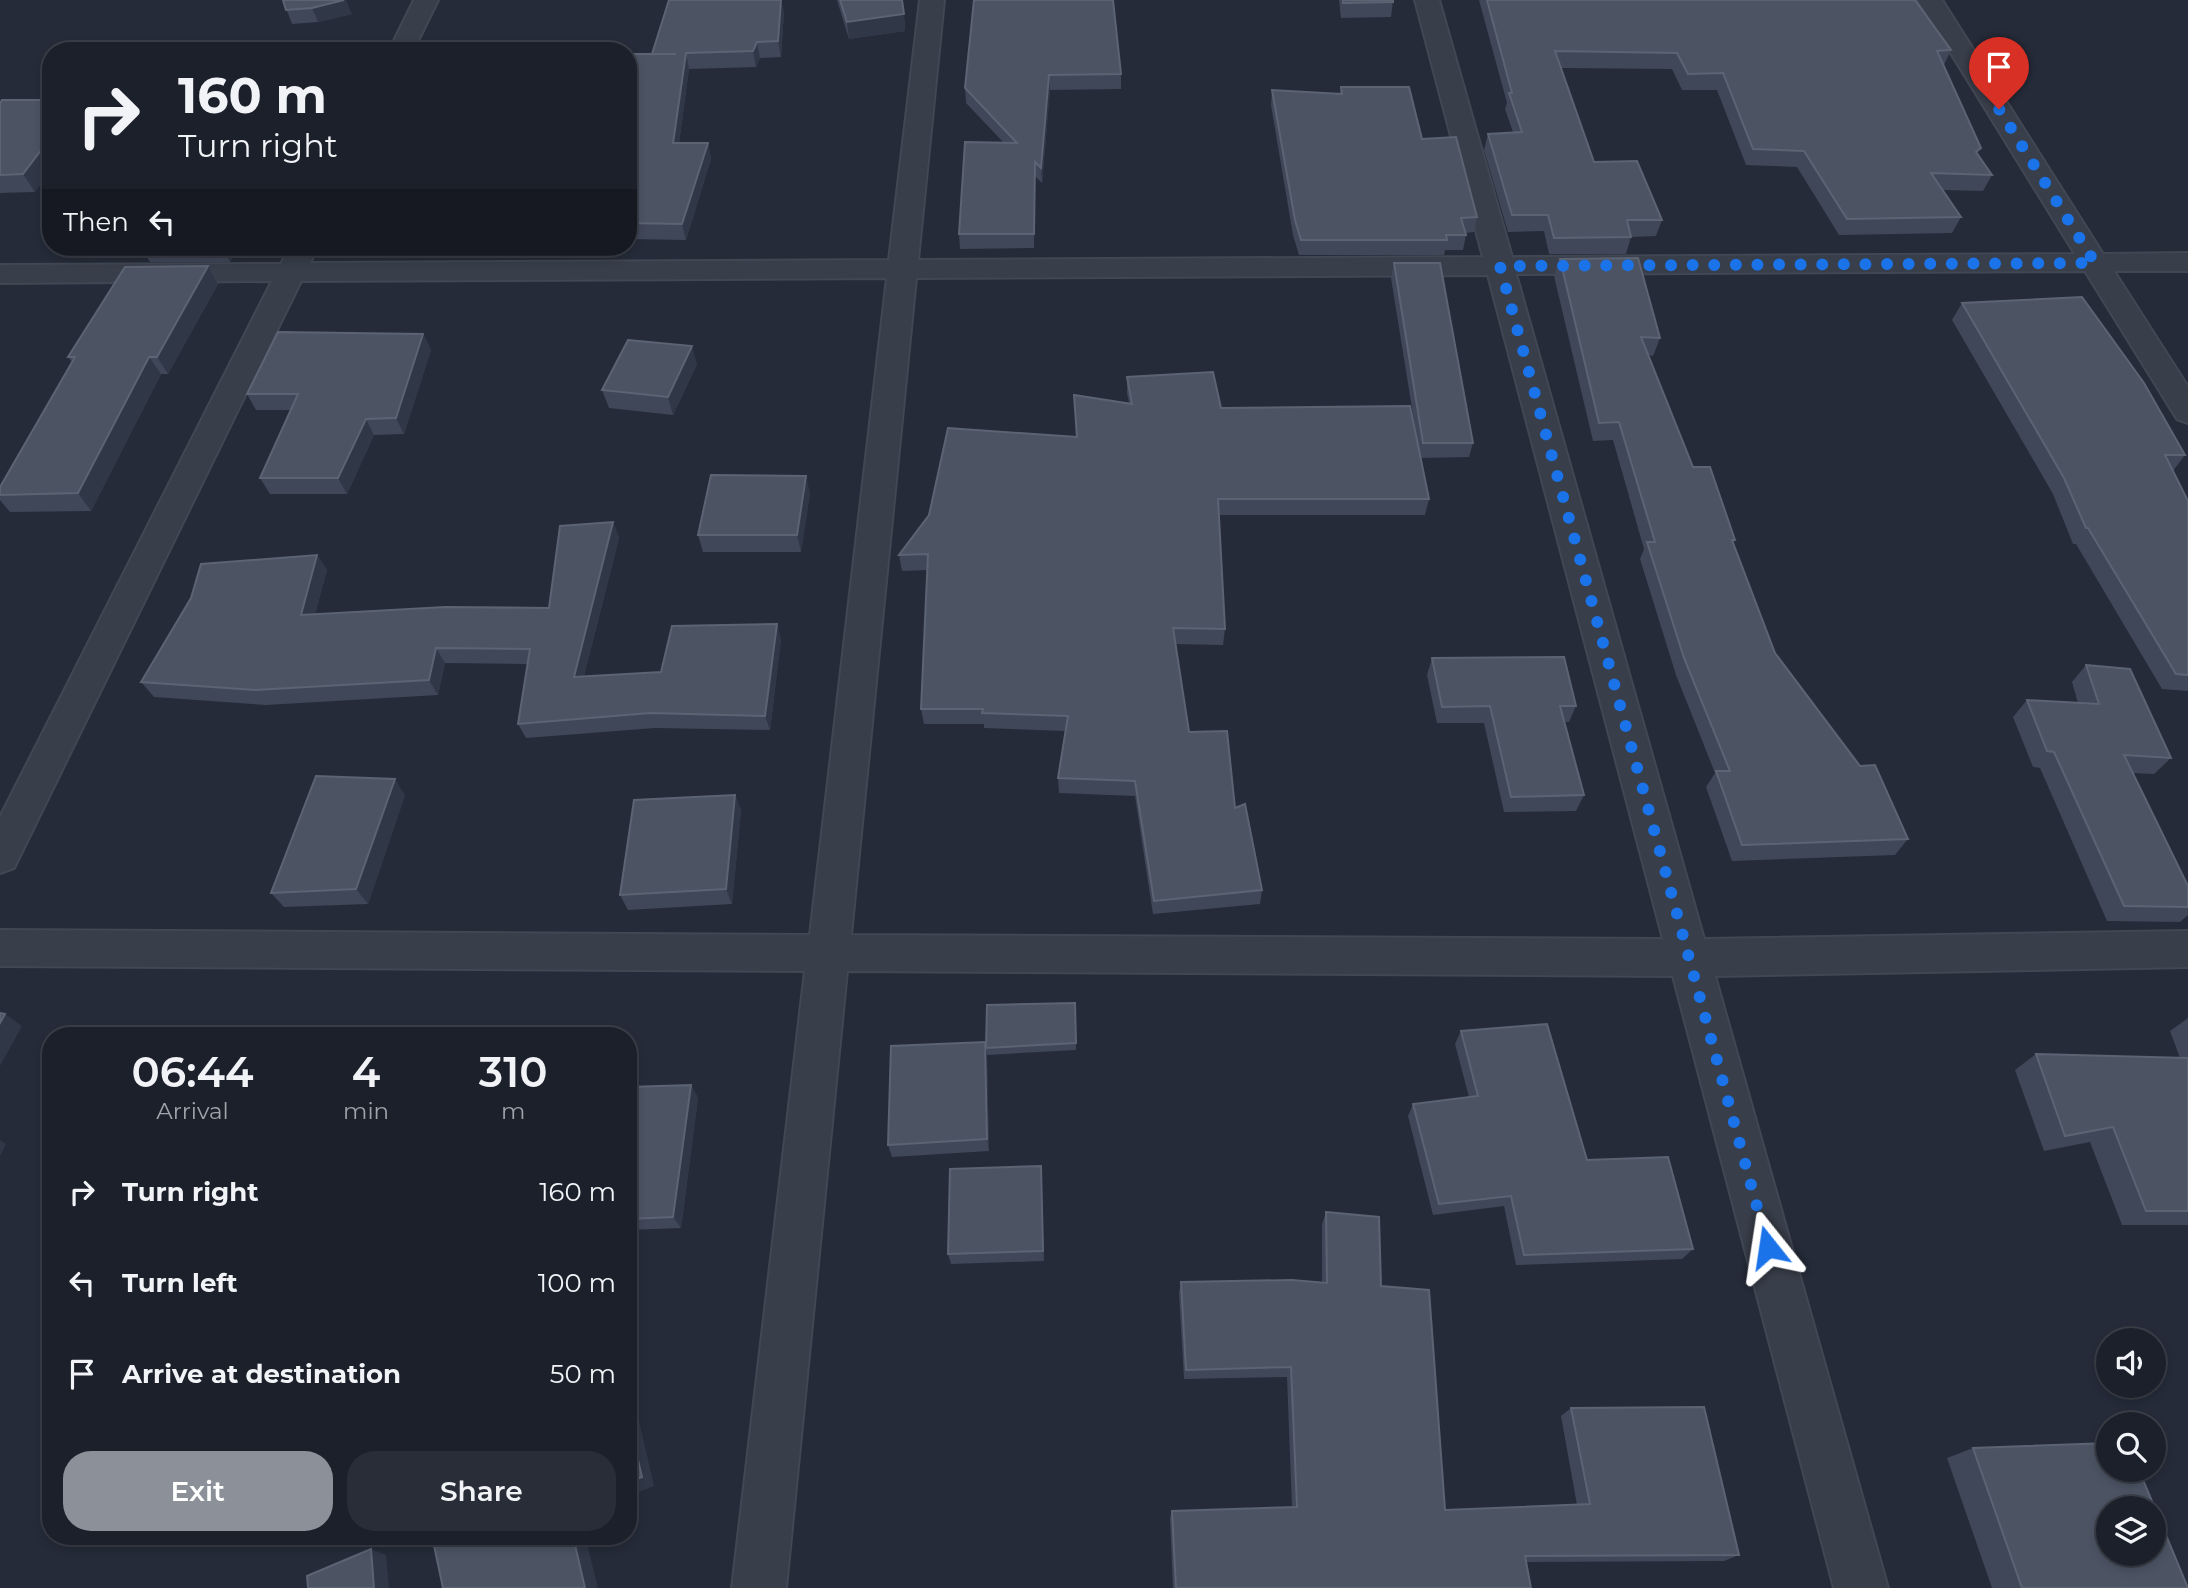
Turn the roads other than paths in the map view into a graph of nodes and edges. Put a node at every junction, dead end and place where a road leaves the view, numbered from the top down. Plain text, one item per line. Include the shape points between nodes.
1 (426, 0) edge
2 (932, 0) edge
3 (1427, 0) edge
4 (1930, 0) edge
5 (405, 42) edge
6 (297, 260) edge
7 (2188, 262) edge
8 (2095, 263) junction
9 (1500, 266) junction
10 (903, 270) junction
11 (0, 274) edge
12 (2188, 412) edge
13 (0, 856) edge
14 (0, 948) edge
15 (2188, 949) edge
16 (828, 953) junction
17 (1689, 958) junction
18 (760, 1588) edge
19 (1861, 1588) edge

1 - 5 street
2 - 10 street
3 - 9 street
4 - 8 street
6 - 10 street
6 - 11 street
6 - 13 street
7 - 8 street
8 - 9 street
8 - 12 street
9 - 10 street
9 - 17 street
10 - 16 street
14 - 16 street
15 - 17 street
16 - 17 street
16 - 18 street
17 - 19 street

